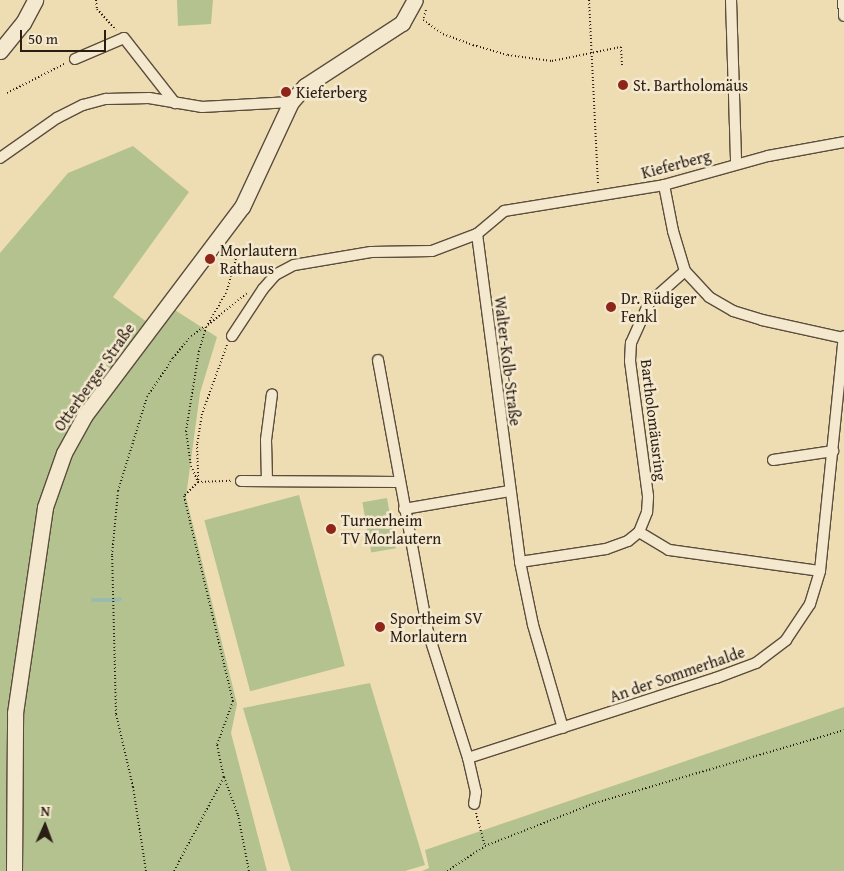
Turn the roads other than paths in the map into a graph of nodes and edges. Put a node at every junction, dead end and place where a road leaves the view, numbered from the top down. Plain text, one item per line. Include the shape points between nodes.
1 (35, 0) edge
2 (730, 0) edge
3 (843, 0) edge
4 (421, 3) edge
5 (844, 16) edge
6 (0, 52) edge
7 (75, 59) road end
8 (290, 102) junction
9 (175, 103) junction
10 (844, 142) edge
11 (0, 158) edge
12 (736, 163) junction
13 (664, 185) junction
14 (476, 234) junction
15 (685, 271) junction
16 (232, 336) road end
17 (844, 337) edge
18 (378, 360) dead end
19 (272, 394) dead end
20 (833, 451) junction
21 (773, 460) dead end
22 (241, 481) road end
23 (267, 481) junction
24 (398, 482) junction
25 (509, 491) junction
26 (404, 509) junction
27 (639, 532) junction
28 (520, 562) junction
29 (820, 571) junction
30 (563, 728) junction
31 (468, 758) junction
32 (474, 804) road end
33 (14, 871) edge

1 - 6 street via 23,23
2 - 12 street
3 - 5 street
4 - 8 street, Otterberger Straße via 402,23 322,74
7 - 9 street via 124,38
8 - 9 street via 244,106
8 - 33 street, Otterberger Straße via 254,184 219,237 85,415 52,482 39,537 14,713
9 - 11 street via 125,97 83,105 57,118
10 - 12 street, Kieferberg
12 - 13 street, Kieferberg
13 - 14 street, Kieferberg via 504,211
13 - 15 street
14 - 16 street, Kieferberg via 453,246 420,254 371,252 294,265 275,276 263,289
14 - 25 street, Walter-Kolb-Straße
15 - 17 street via 709,297 732,311
15 - 27 street, Bartholomäusring via 649,303 631,343 630,361 648,496
17 - 20 street, An der Sommerhalde
18 - 24 street
19 - 23 street via 266,440
20 - 21 street
20 - 29 street, An der Sommerhalde
22 - 23 street
23 - 24 street
24 - 26 street
25 - 26 street
25 - 28 street, Walter-Kolb-Straße
26 - 31 street via 428,632
27 - 28 street via 628,541 606,549
27 - 29 street via 669,550
28 - 30 street, Walter-Kolb-Straße via 533,625
29 - 30 street, An der Sommerhalde via 810,604 786,640 756,663
30 - 31 street, An der Sommerhalde
31 - 32 street via 476,792

